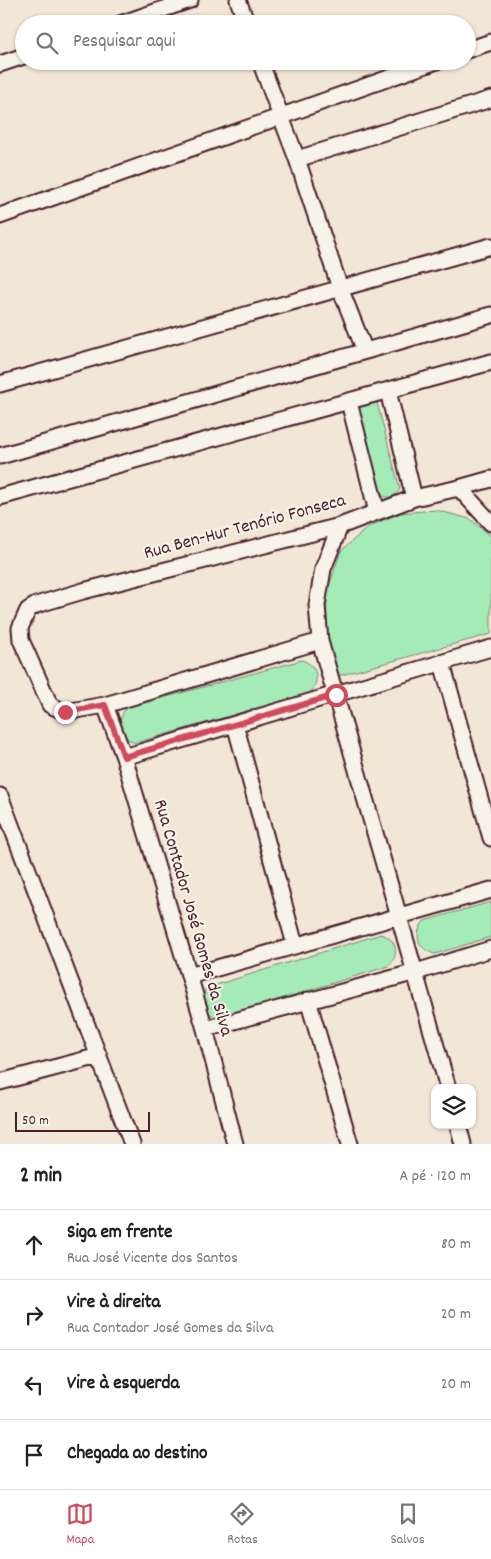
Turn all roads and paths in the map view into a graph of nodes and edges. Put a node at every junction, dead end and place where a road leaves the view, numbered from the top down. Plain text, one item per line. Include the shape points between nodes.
1 (190, 0) edge
2 (238, 0) edge
3 (146, 15) edge
4 (244, 15) edge
5 (491, 42) edge
6 (476, 47) edge
7 (15, 59) edge
8 (0, 64) edge
9 (263, 70) edge
10 (412, 70) edge
11 (491, 98) edge
12 (280, 117) junction
13 (297, 159) junction
14 (0, 216) edge
15 (491, 246) edge
16 (340, 288) junction
17 (491, 315) edge
18 (365, 351) junction
19 (491, 362) edge
20 (0, 384) edge
21 (388, 390) junction
22 (349, 402) junction
23 (0, 456) edge
24 (491, 479) edge
25 (459, 488) junction
26 (0, 497) edge
27 (414, 498) junction
28 (377, 512) junction
29 (491, 522) edge
30 (340, 526) junction
31 (320, 641) junction
32 (491, 648) edge
33 (442, 663) junction
34 (336, 695) junction
35 (105, 705) junction
36 (235, 724) junction
37 (124, 757) junction
38 (0, 796) edge
39 (491, 838) edge
40 (491, 890) edge
41 (399, 916) junction
42 (295, 945) junction
43 (491, 949) edge
44 (416, 972) junction
45 (189, 976) junction
46 (308, 1000) junction
47 (205, 1029) junction
48 (99, 1056) junction
49 (0, 1082) edge
50 (447, 1084) edge
51 (459, 1129) edge
52 (132, 1144) edge
53 (235, 1144) edge
54 (350, 1144) edge
55 (463, 1144) edge

1 - 3 street
2 - 4 street
5 - 6 street
7 - 8 street
9 - 12 street
10 - 12 street
11 - 13 street
12 - 13 street
12 - 14 street
13 - 16 street
15 - 16 street
16 - 18 street
16 - 20 street
17 - 18 street
18 - 23 street
19 - 21 street
21 - 22 street
21 - 27 street
22 - 26 street
22 - 28 street
24 - 25 street, Rua Ben-Hur Tenório Fonseca
25 - 27 street, Rua Ben-Hur Tenório Fonseca
25 - 29 street
27 - 28 street, Rua Ben-Hur Tenório Fonseca
28 - 30 street, Rua Ben-Hur Tenório Fonseca
30 - 31 street via 323,569 317,606
30 - 35 street, Rua Ben-Hur Tenório Fonseca via 83,590 28,610 20,628 21,640 50,705 65,712
31 - 34 street
31 - 35 street
32 - 33 street
33 - 34 street
33 - 39 street
34 - 36 street
34 - 41 street
35 - 37 street, Rua Contador José Gomes da Silva
36 - 37 street
36 - 42 street
37 - 45 street, Rua Contador José Gomes da Silva
38 - 48 street
40 - 41 street
41 - 42 street
41 - 44 street
42 - 45 street
43 - 44 street
44 - 46 street
44 - 50 street
45 - 47 street, Rua Contador José Gomes da Silva
46 - 47 street
46 - 54 street
47 - 53 street, Rua Contador José Gomes da Silva
48 - 49 street
48 - 52 street
51 - 55 street

